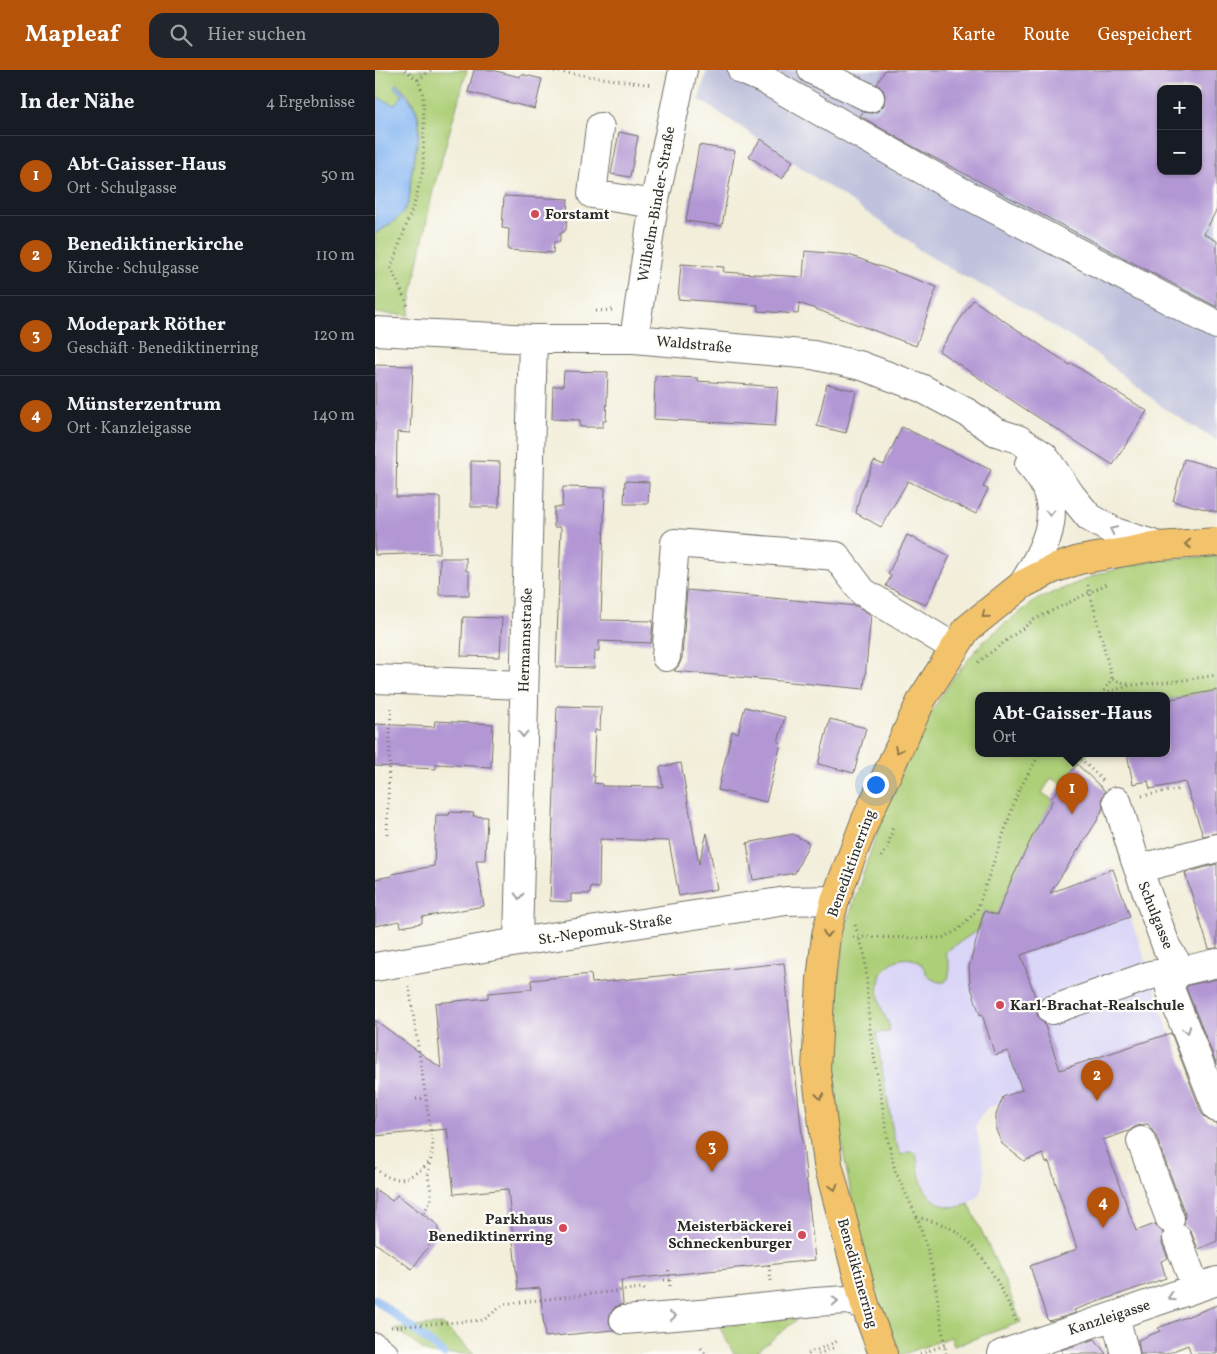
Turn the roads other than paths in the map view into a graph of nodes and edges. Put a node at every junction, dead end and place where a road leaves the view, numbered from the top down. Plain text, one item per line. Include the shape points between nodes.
1 (812, 70) edge
2 (758, 73) edge
3 (681, 80) edge
4 (870, 98) dead end
5 (600, 127) dead end
6 (654, 204) junction
7 (1217, 325) edge
8 (375, 331) edge
9 (533, 339) junction
10 (634, 339) junction
11 (996, 432) junction
12 (1217, 542) edge
13 (1159, 546) junction
14 (1023, 584) junction
15 (965, 656) junction
16 (665, 657) dead end
17 (383, 679) edge
18 (524, 685) junction
19 (1126, 799) road end
20 (1217, 848) edge
21 (1138, 869) junction
22 (835, 900) junction
23 (518, 942) junction
24 (1217, 963) edge
25 (375, 967) edge
26 (1182, 971) junction
27 (1052, 1010) dead end
28 (1217, 1108) edge
29 (1141, 1142) dead end
30 (1207, 1285) edge
31 (865, 1305) junction
32 (1115, 1316) junction
33 (624, 1320) dead end
34 (381, 1337) edge
35 (1013, 1350) edge
36 (1126, 1351) edge
37 (384, 1354) edge
38 (883, 1354) edge

1 - 4 street
2 - 7 street via 958,190
3 - 6 street, Wilhelm-Binder-Straße
5 - 6 street via 592,194
6 - 10 street, Wilhelm-Binder-Straße
8 - 9 street, Waldstraße
9 - 10 street, Waldstraße
9 - 18 street, Hermannstraße
10 - 11 street, Waldstraße via 813,355 863,366 921,388
13 -> 11 street, Waldstraße via 1115,532 1089,516 1044,456 1018,440
11 -> 14 street, Waldstraße via 1046,487 1051,505 1050,528 1037,561
12 -> 13 main road, Benediktinerring
13 - 14 main road, Benediktinerring via 1079,560
14 -> 15 main road, Benediktinerring via 967,629
15 - 16 street via 863,592 836,556 675,543
15 -> 22 main road, Benediktinerring via 922,699 866,819
17 - 18 street
18 -> 23 street, Hermannstraße
19 - 21 street, Schulgasse
20 - 21 street
21 - 26 street, Schulgasse via 1167,948
22 - 23 street, St.-Nepomuk-Straße via 785,901
22 -> 31 main road, Benediktinerring via 826,935 816,1069 828,1164
23 - 25 street, St.-Nepomuk-Straße
24 - 26 street
26 - 27 street via 1151,975
26 -> 28 street via 1173,978 1171,989
29 - 30 street via 1173,1228
30 -> 32 street, Kanzleigasse
33 -> 31 street via 815,1302 848,1300
31 - 38 main road, Benediktinerring
32 - 35 street, Kanzleigasse
32 - 36 street
34 - 37 street

